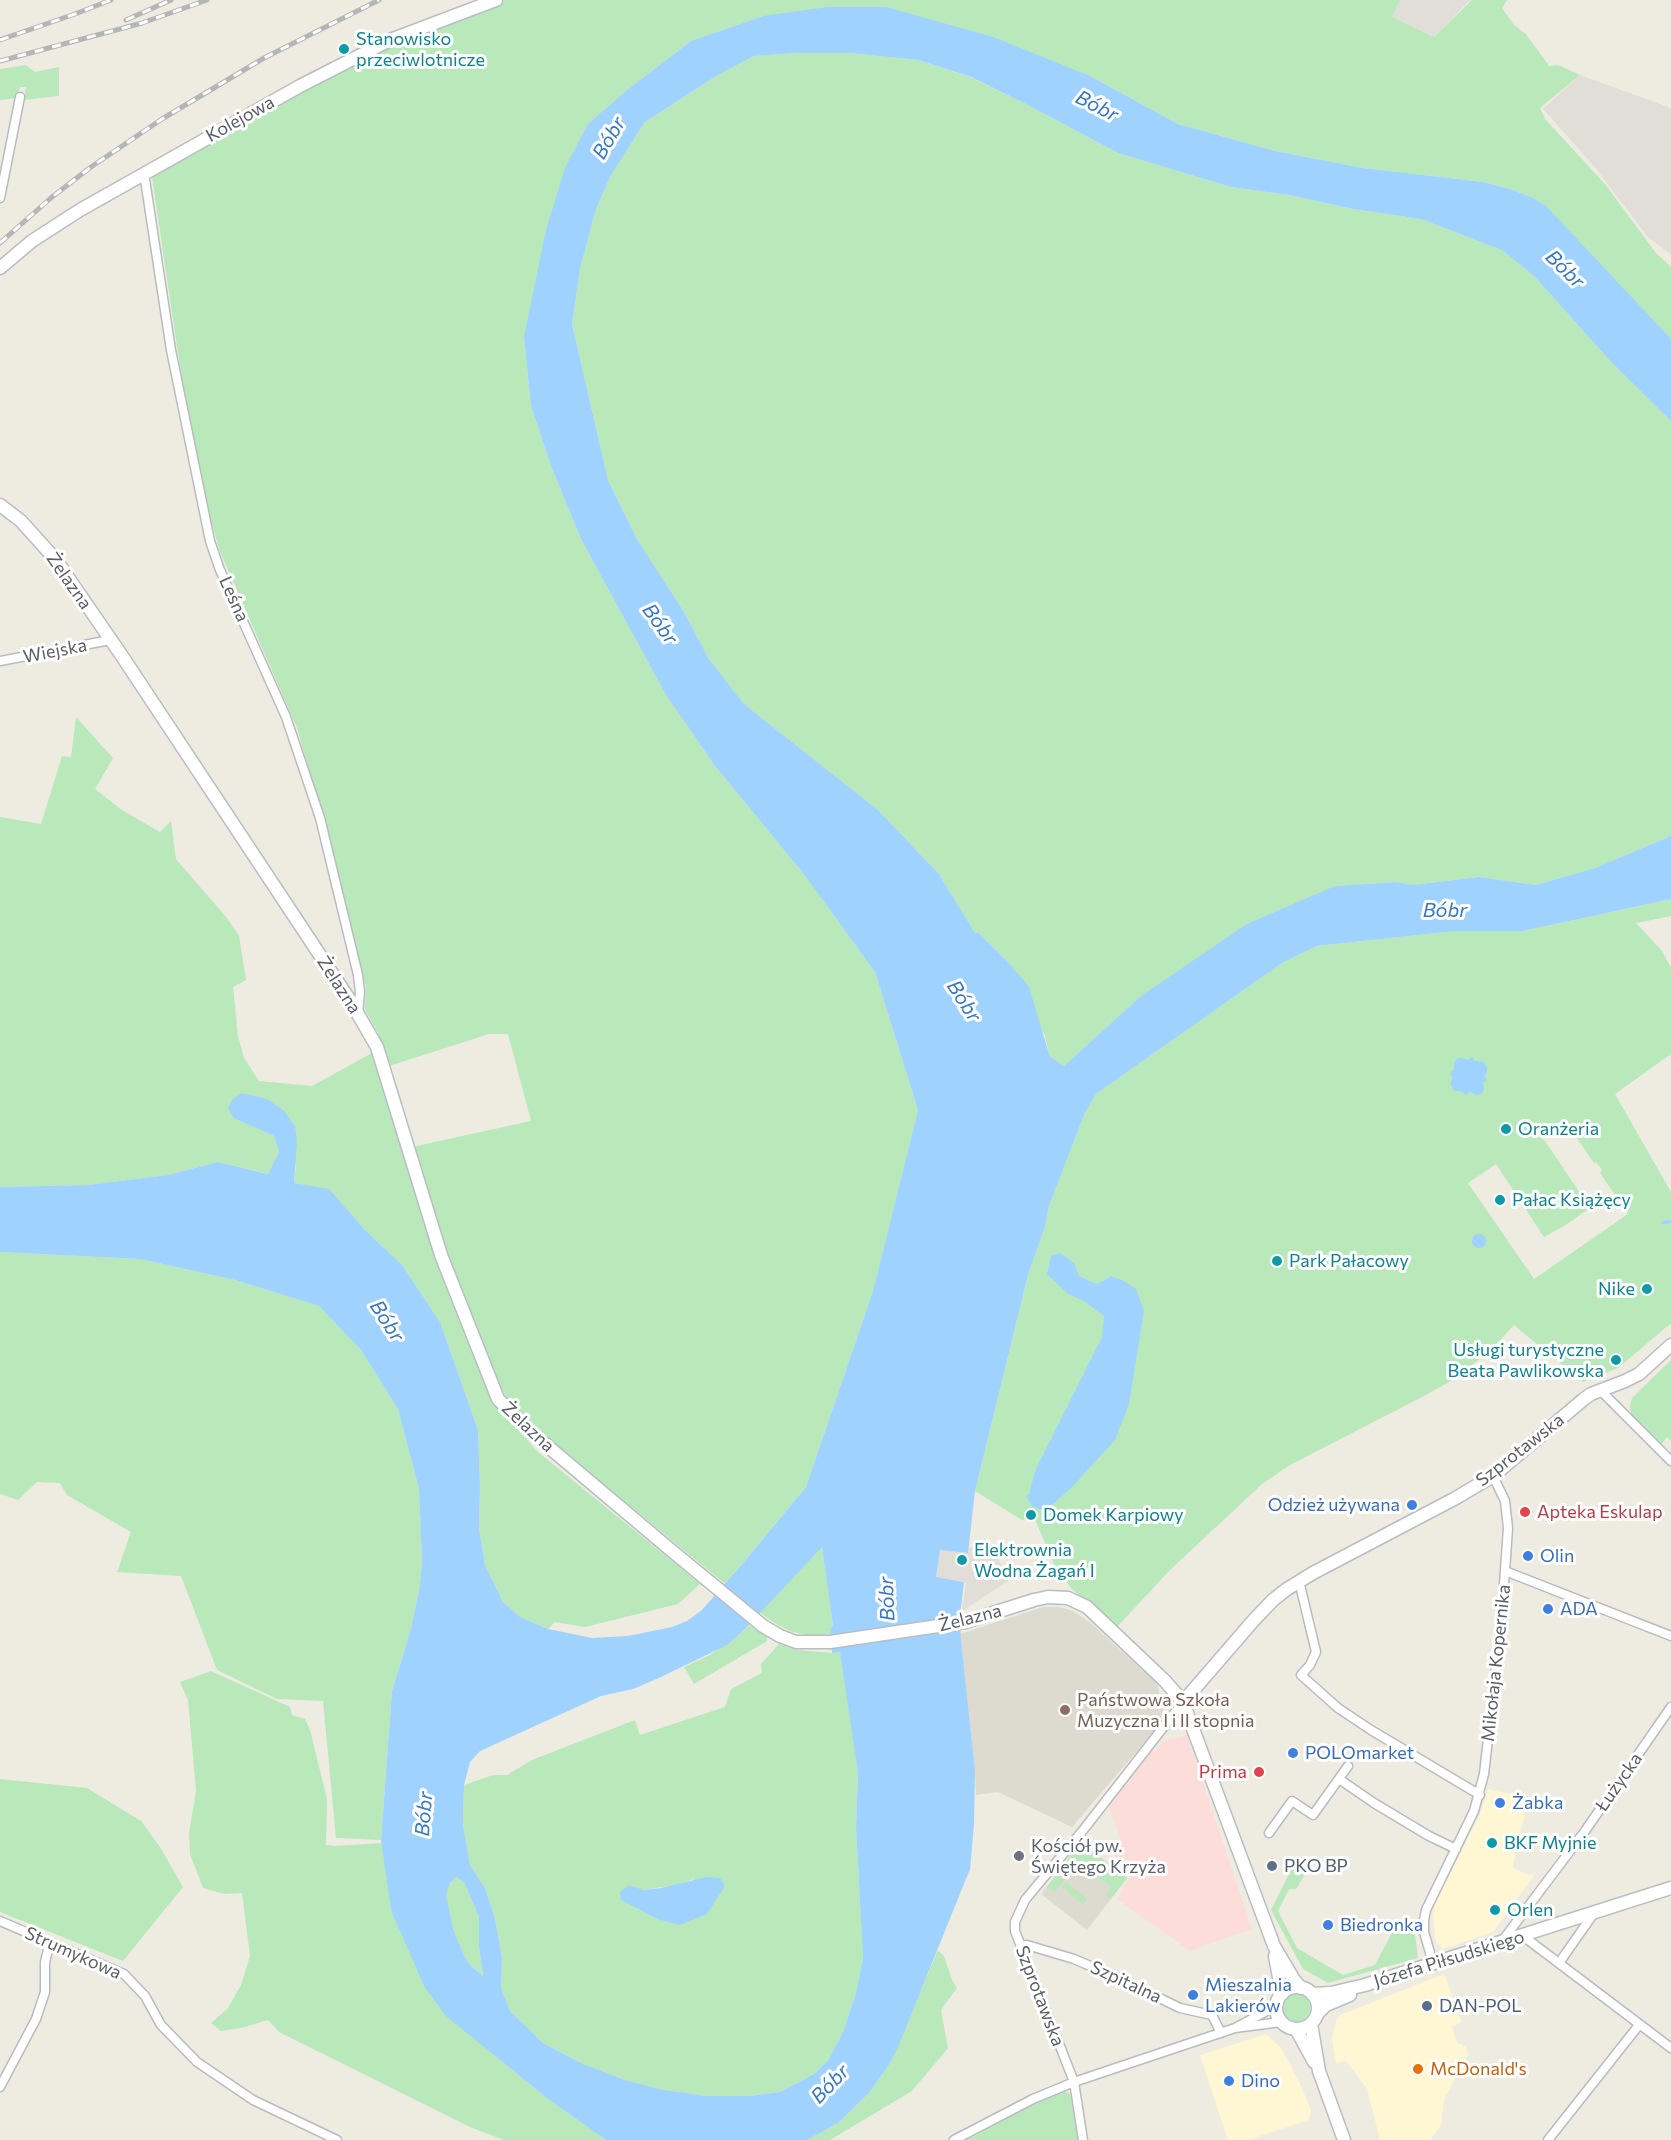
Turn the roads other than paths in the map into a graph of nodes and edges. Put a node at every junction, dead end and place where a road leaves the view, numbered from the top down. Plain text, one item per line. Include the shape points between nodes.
1 (496, 0) edge
2 (20, 97) dead end
3 (144, 173) junction
4 (0, 198) edge
5 (0, 268) edge
6 (0, 505) edge
7 (110, 640) junction
8 (0, 661) edge
9 (358, 1014) junction
10 (1671, 1345) edge
11 (1601, 1390) junction
12 (1671, 1461) edge
13 (1493, 1476) junction
14 (1505, 1571) junction
15 (1299, 1581) junction
16 (1671, 1636) edge
17 (1183, 1702) junction
18 (1671, 1707) edge
19 (1348, 1766) dead end
20 (1339, 1779) junction
21 (1480, 1795) junction
22 (1269, 1833) dead end
23 (1456, 1849) junction
24 (1671, 1888) edge
25 (1594, 1913) junction
26 (0, 1921) edge
27 (1523, 1936) junction
28 (50, 1942) junction
29 (1501, 1943) junction
30 (1021, 1946) junction
31 (1274, 1946) junction
32 (1433, 1963) junction
33 (1558, 1963) junction
34 (1365, 1985) junction
35 (1300, 1988) junction
36 (1282, 1994) junction
37 (1312, 1994) junction
38 (1276, 2006) junction
39 (1314, 2018) junction
40 (1281, 2022) junction
41 (1639, 2025) junction
42 (1235, 2028) junction
43 (1296, 2029) junction
44 (1221, 2033) junction
45 (1671, 2048) edge
46 (1319, 2071) junction
47 (1074, 2082) junction
48 (0, 2087) edge
49 (338, 2140) edge
50 (954, 2140) edge
51 (1083, 2140) edge
52 (1344, 2140) edge
53 (1548, 2140) edge

1 - 3 street, Kolejowa via 390,40
2 - 4 street
3 - 5 street, Kolejowa via 44,234
3 - 9 street, Leśna via 171,350 210,541 286,717 316,807 358,975
6 - 7 street, Żelazna via 21,521 56,560
7 - 8 street, Wiejska
7 - 9 street, Żelazna
9 - 17 street, Żelazna via 377,1047 441,1255 498,1399 532,1433 705,1578 763,1626 796,1642 830,1642 965,1622 1034,1600 1068,1598 1101,1619
10 - 11 street, Szprotawska via 1639,1374
11 - 12 street
11 - 13 street, Szprotawska via 1584,1399
13 - 14 street, Mikołaja Kopernika via 1507,1509
13 - 15 street, Szprotawska
14 - 16 street
14 - 21 street, Mikołaja Kopernika
15 - 17 street, Szprotawska via 1273,1600
15 - 21 street via 1316,1652 1301,1675 1338,1708
17 - 30 street, Szprotawska via 1025,1900 1015,1922
17 - 31 street, Żelazna
18 - 29 street, Łużycka
19 - 20 street
20 - 22 street via 1313,1815 1292,1801
20 - 23 street via 1419,1831
21 - 23 street, Mikołaja Kopernika
23 - 32 street, Mikołaja Kopernika via 1424,1920
24 - 25 street, Józefa Piłsudskiego
25 - 27 street, Józefa Piłsudskiego
25 - 33 street
26 - 28 street, Strumykowa
27 - 29 street, Józefa Piłsudskiego
27 - 33 street
28 - 48 street via 45,1992 36,2019
28 - 49 street, Strumykowa via 124,1974 145,1996 161,2025 197,2062 253,2100
29 - 32 street, Józefa Piłsudskiego
30 - 44 street, Szpitalna via 1074,1959 1180,2008 1212,2015
30 - 47 street, Szprotawska
31 - 35 street
31 - 36 street
32 - 34 street, Józefa Piłsudskiego
33 - 41 street
34 - 37 street
34 - 39 street via 1326,2005
35 - 36 street
35 - 37 street
36 - 38 street
37 - 39 street via 1318,2006
38 - 40 street
38 - 42 street
39 - 43 street
39 - 46 street
40 - 42 street
40 - 43 street
41 - 45 street
41 - 53 street
42 - 44 street
43 - 46 street
44 - 47 street
46 - 52 street
47 - 50 street
47 - 51 street, Szprotawska

